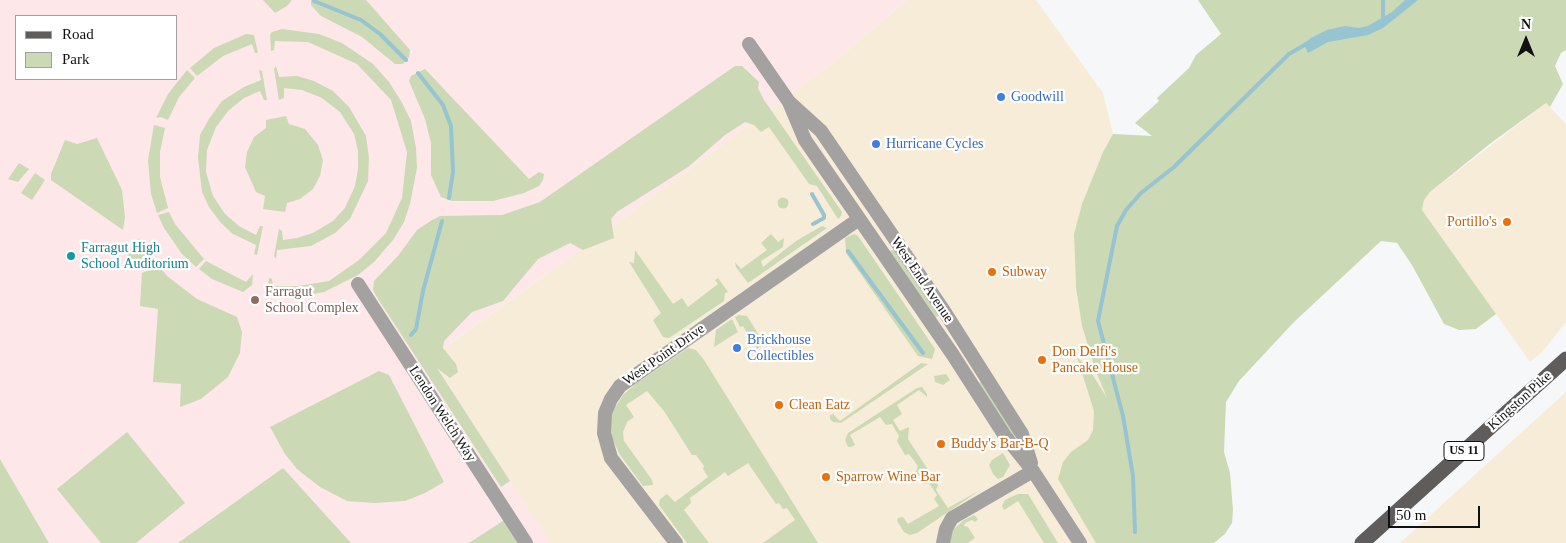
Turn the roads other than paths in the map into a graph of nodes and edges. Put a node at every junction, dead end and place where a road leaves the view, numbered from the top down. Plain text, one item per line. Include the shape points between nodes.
1 (749, 44) dead end
2 (789, 102) junction
3 (859, 219) junction
4 (358, 284) dead end
5 (1566, 359) edge
6 (1033, 471) junction
7 (526, 543) edge
8 (676, 543) edge
9 (943, 543) edge
10 (1080, 543) edge
11 (1362, 543) edge

1 - 2 street, West End Avenue
2 - 3 street, West End Avenue via 805,140
2 - 6 street, West End Avenue via 820,132 944,311 1022,434
3 - 6 street, West End Avenue via 1005,436
3 - 8 street, West Point Drive via 620,386 611,400 604,433 611,458
4 - 7 street, Lendon Welch Way
5 - 11 main road, Kingston Pike / US 11
6 - 9 street via 952,518
6 - 10 street, West End Avenue

